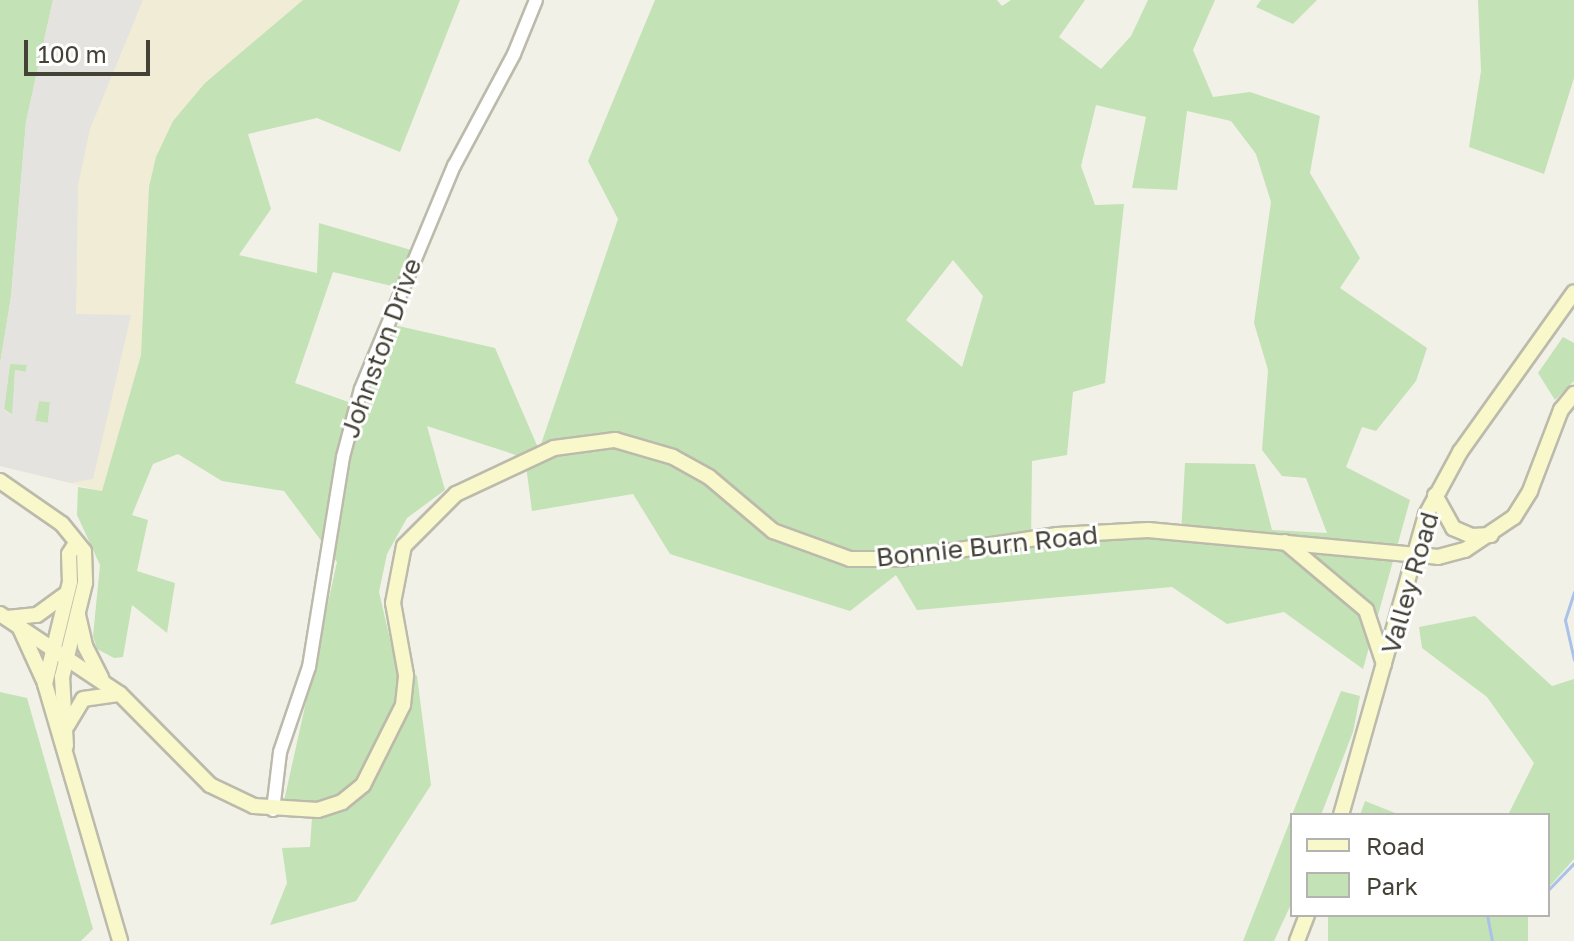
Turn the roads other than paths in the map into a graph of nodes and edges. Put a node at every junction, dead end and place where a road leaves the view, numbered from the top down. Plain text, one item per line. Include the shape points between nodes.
1 (536, 0) edge
2 (1574, 292) edge
3 (1574, 394) edge
4 (0, 481) edge
5 (1435, 495) junction
6 (1491, 535) junction
7 (1285, 541) junction
8 (76, 543) junction
9 (1414, 556) junction
10 (67, 593) junction
11 (78, 614) junction
12 (3, 616) edge
13 (19, 626) junction
14 (52, 648) junction
15 (65, 657) junction
16 (1386, 668) junction
17 (103, 682) junction
18 (45, 684) junction
19 (120, 694) junction
20 (67, 726) junction
21 (66, 747) junction
22 (273, 810) junction
23 (1342, 813) edge
24 (1306, 917) edge
25 (120, 941) edge
26 (1297, 941) edge

1 - 22 street, Johnston Drive via 441,194 361,389 343,457 309,667 280,752
2 - 5 main road, Valley Road via 1490,406
3 - 6 main road, Bonnie Burn Road via 1553,426 1522,506
4 - 8 main road via 56,519
5 - 6 main road via 1453,528 1472,536
5 - 9 main road, Valley Road
6 - 9 main road, Bonnie Burn Road via 1451,555
7 - 9 main road, Bonnie Burn Road
7 - 16 main road via 1366,610
7 - 22 main road, Bonnie Burn Road via 1148,530 1057,535 900,559 850,559 773,531 709,477 673,457 607,440 554,448 456,494 415,529 404,546 393,585 406,690 386,748 363,785 342,802 306,812
8 - 10 main road via 69,554
8 - 11 main road via 86,568
9 - 16 main road, Valley Road
10 - 12 main road via 39,614
10 - 14 main road
11 - 15 main road
11 - 17 main road via 85,646
12 - 13 main road, Bonnie Burn Road
13 - 14 main road, Bonnie Burn Road
13 - 18 main road
14 - 15 main road, Bonnie Burn Road
14 - 18 main road
15 - 17 main road, Bonnie Burn Road
15 - 20 main road
16 - 23 main road, Valley Road
17 - 19 main road, Bonnie Burn Road
18 - 21 main road
19 - 20 main road via 83,699
19 - 22 main road, Bonnie Burn Road via 201,779 238,800
20 - 21 main road
21 - 25 main road
24 - 26 main road

